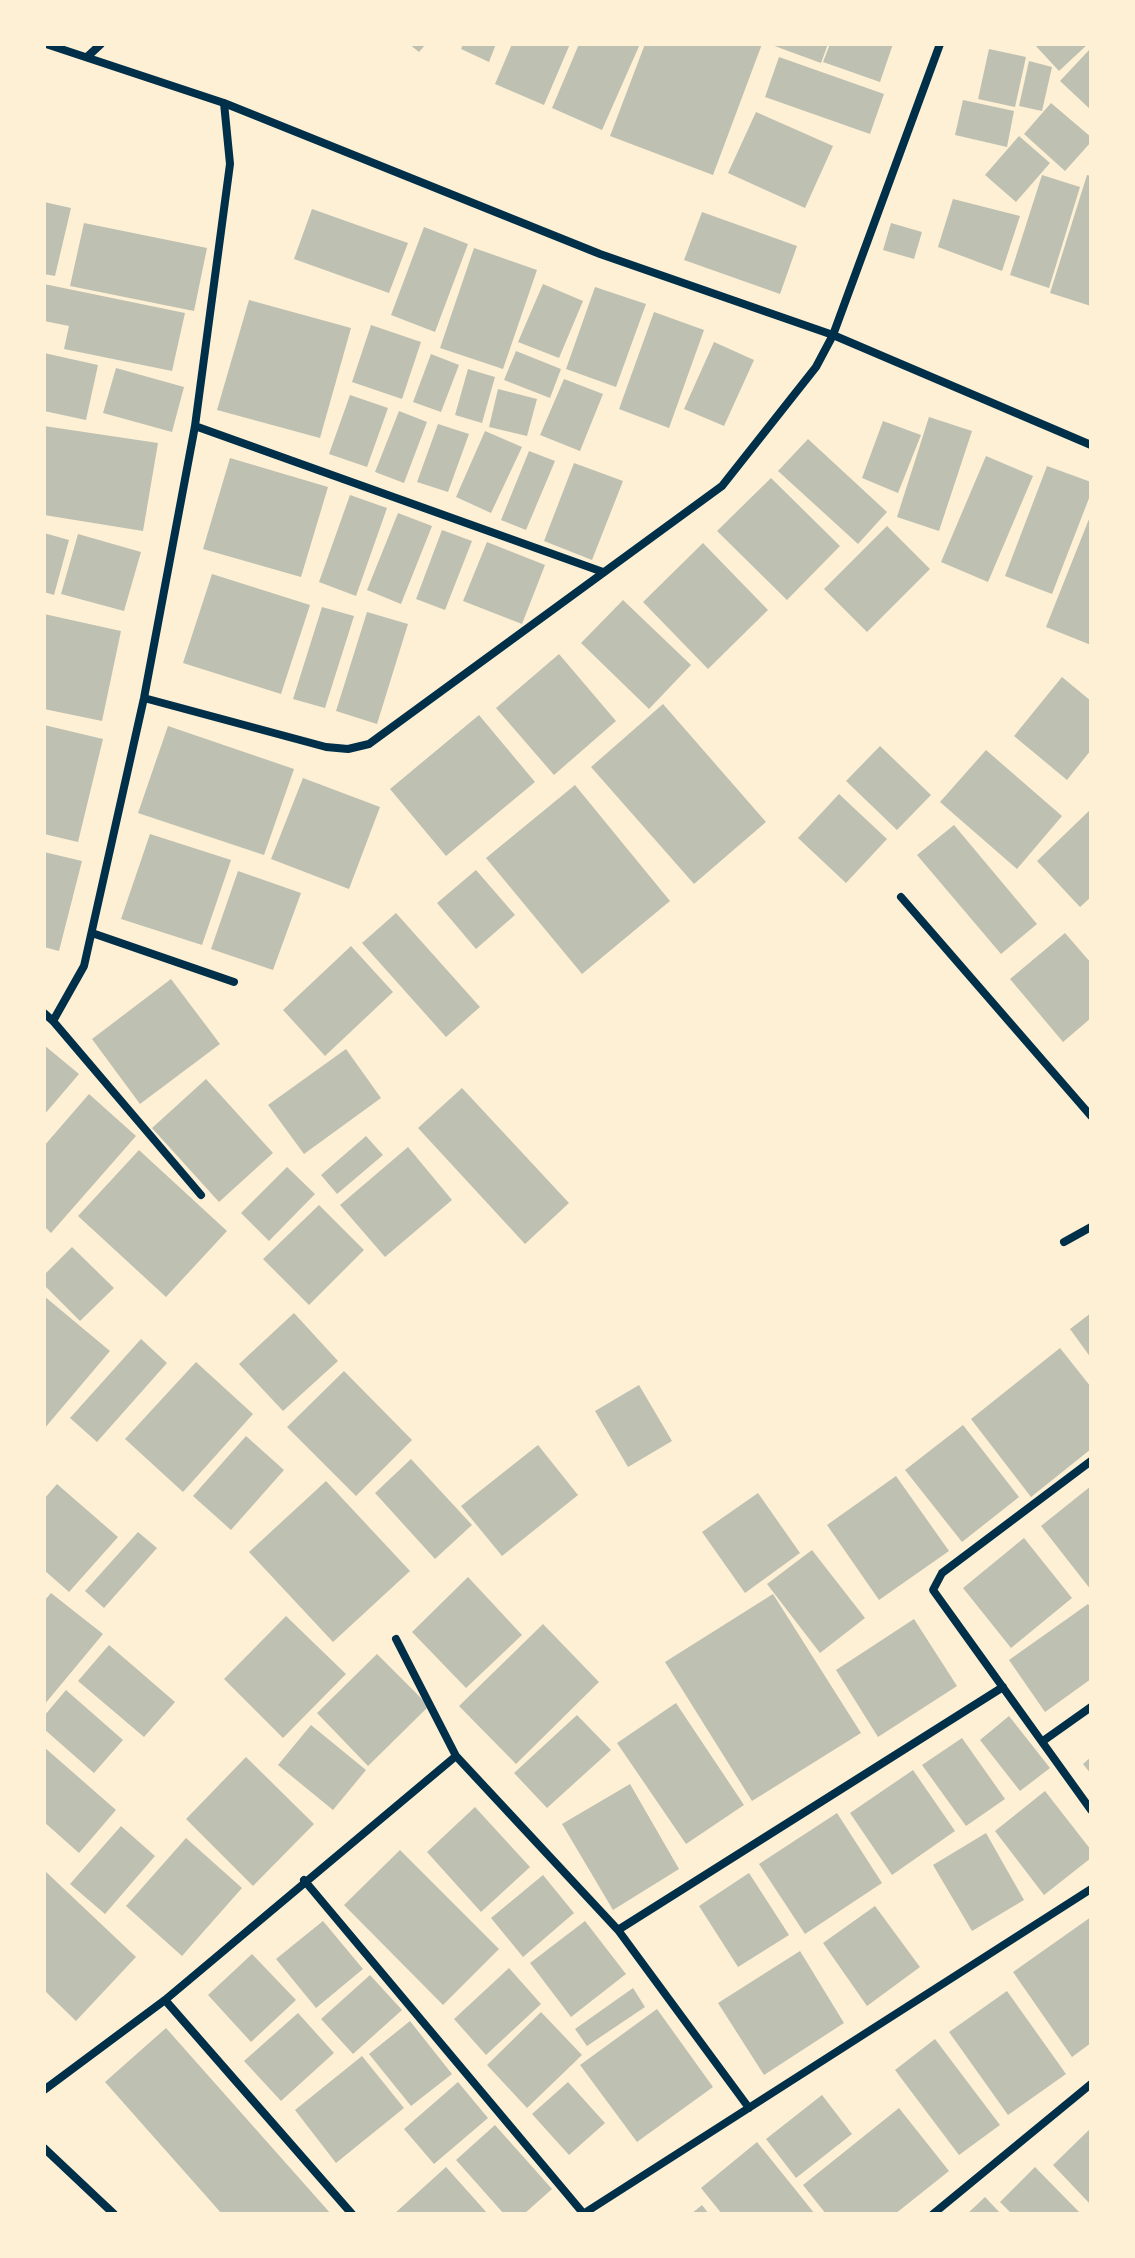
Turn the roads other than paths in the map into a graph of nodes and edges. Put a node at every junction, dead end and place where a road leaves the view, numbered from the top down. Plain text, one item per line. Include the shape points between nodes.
1 (46, 44) edge
2 (101, 44) edge
3 (940, 44) edge
4 (87, 57) junction
5 (224, 103) junction
6 (833, 335) junction
7 (195, 426) junction
8 (1091, 445) edge
9 (603, 572) junction
10 (144, 698) junction
11 (901, 897) dead end
12 (92, 933) junction
13 (234, 982) dead end
14 (44, 1013) edge
15 (53, 1021) junction
16 (1091, 1116) edge
17 (201, 1195) dead end
18 (1091, 1227) edge
19 (1064, 1242) dead end
20 (1091, 1461) edge
21 (396, 1639) dead end
22 (1003, 1687) junction
23 (1091, 1707) edge
24 (1043, 1741) junction
25 (456, 1756) junction
26 (1091, 1810) edge
27 (304, 1880) junction
28 (1091, 1889) edge
29 (618, 1930) junction
30 (165, 2000) junction
31 (1091, 2085) edge
32 (44, 2090) edge
33 (749, 2108) junction
34 (44, 2148) edge
35 (583, 2213) edge
36 (114, 2214) edge
37 (352, 2214) edge
38 (933, 2214) edge

1 - 4 street
2 - 4 street
3 - 6 street
4 - 5 street
5 - 6 street via 600,254
5 - 7 street via 230,164
6 - 8 street
6 - 9 street via 816,367 722,486
7 - 9 street
7 - 10 street
9 - 10 street via 369,744 326,747
10 - 12 street
11 - 16 street
12 - 13 street
12 - 15 street via 84,966
14 - 15 street
15 - 17 street
18 - 19 street
20 - 22 street via 942,1573 933,1590
21 - 25 street
22 - 24 street
22 - 29 street
23 - 24 street
24 - 26 street
25 - 27 street
25 - 29 street
27 - 30 street
27 - 35 street
28 - 33 street
29 - 33 street
30 - 32 street
30 - 37 street
31 - 38 street
33 - 35 street
34 - 36 street

